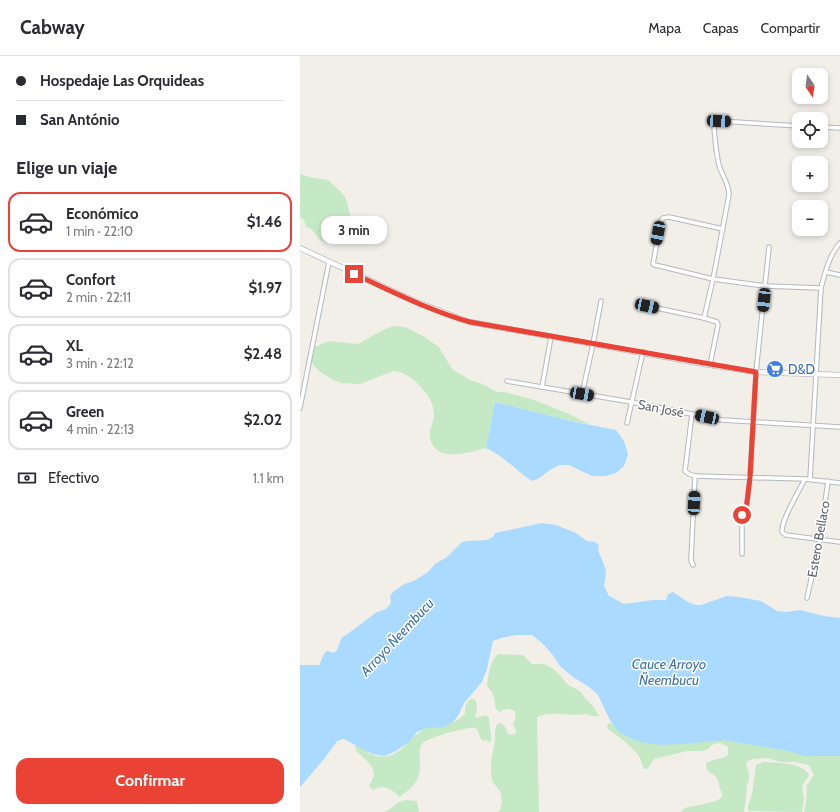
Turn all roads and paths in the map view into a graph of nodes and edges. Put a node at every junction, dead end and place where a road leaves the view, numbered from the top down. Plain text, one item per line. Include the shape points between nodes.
1 (792, 126) edge
2 (828, 127) edge
3 (840, 127) edge
4 (723, 229) junction
5 (840, 243) edge
6 (769, 247) dead end
7 (300, 248) edge
8 (329, 262) junction
9 (826, 272) junction
10 (840, 275) edge
11 (713, 279) junction
12 (765, 286) junction
13 (821, 288) junction
14 (601, 301) dead end
15 (647, 306) dead end
16 (704, 318) junction
17 (551, 337) junction
18 (593, 344) junction
19 (643, 352) junction
20 (710, 364) junction
21 (756, 372) junction
22 (816, 374) junction
23 (840, 375) edge
24 (507, 381) dead end
25 (542, 387) junction
26 (582, 394) junction
27 (631, 402) junction
28 (300, 408) edge
29 (692, 414) junction
30 (753, 422) junction
31 (627, 423) dead end
32 (813, 426) junction
33 (840, 427) edge
34 (695, 476) junction
35 (750, 477) junction
36 (808, 479) junction
37 (828, 481) junction
38 (840, 483) edge
39 (820, 539) junction
40 (840, 542) edge
41 (742, 554) dead end
42 (693, 564) dead end
43 (807, 598) dead end

1 - 4 street via 719,121 716,123 714,127 718,160 729,189
2 - 3 street
4 - 11 street
4 - 11 street via 669,217 662,218 661,221 653,264
5 - 9 street
6 - 12 street
7 - 8 street
8 - 17 street via 458,318
8 - 28 street
9 - 10 street
9 - 13 street
11 - 12 street
11 - 16 street
12 - 13 street
12 - 21 street
13 - 22 street
14 - 18 street
15 - 16 street
16 - 20 street via 717,322 718,325
17 - 18 street
17 - 25 street
18 - 19 street
18 - 26 street
19 - 20 street
19 - 27 street
20 - 21 street
21 - 22 street
21 - 30 street
22 - 23 street
22 - 32 street
24 - 25 street, San José
25 - 26 street, San José
26 - 27 street, San José
27 - 29 street, San José
27 - 31 street
29 - 30 street, San José via 722,420
29 - 34 street via 685,471
30 - 32 street, San José
30 - 35 street
32 - 33 street, San José
32 - 36 street
34 - 35 street
34 - 42 street via 691,560
35 - 36 street
35 - 41 street via 746,511 742,515
36 - 37 street
36 - 39 street via 790,509 782,532 786,535
37 - 38 street
37 - 39 street, Estero Bellaco
39 - 40 street
39 - 43 street, Estero Bellaco

